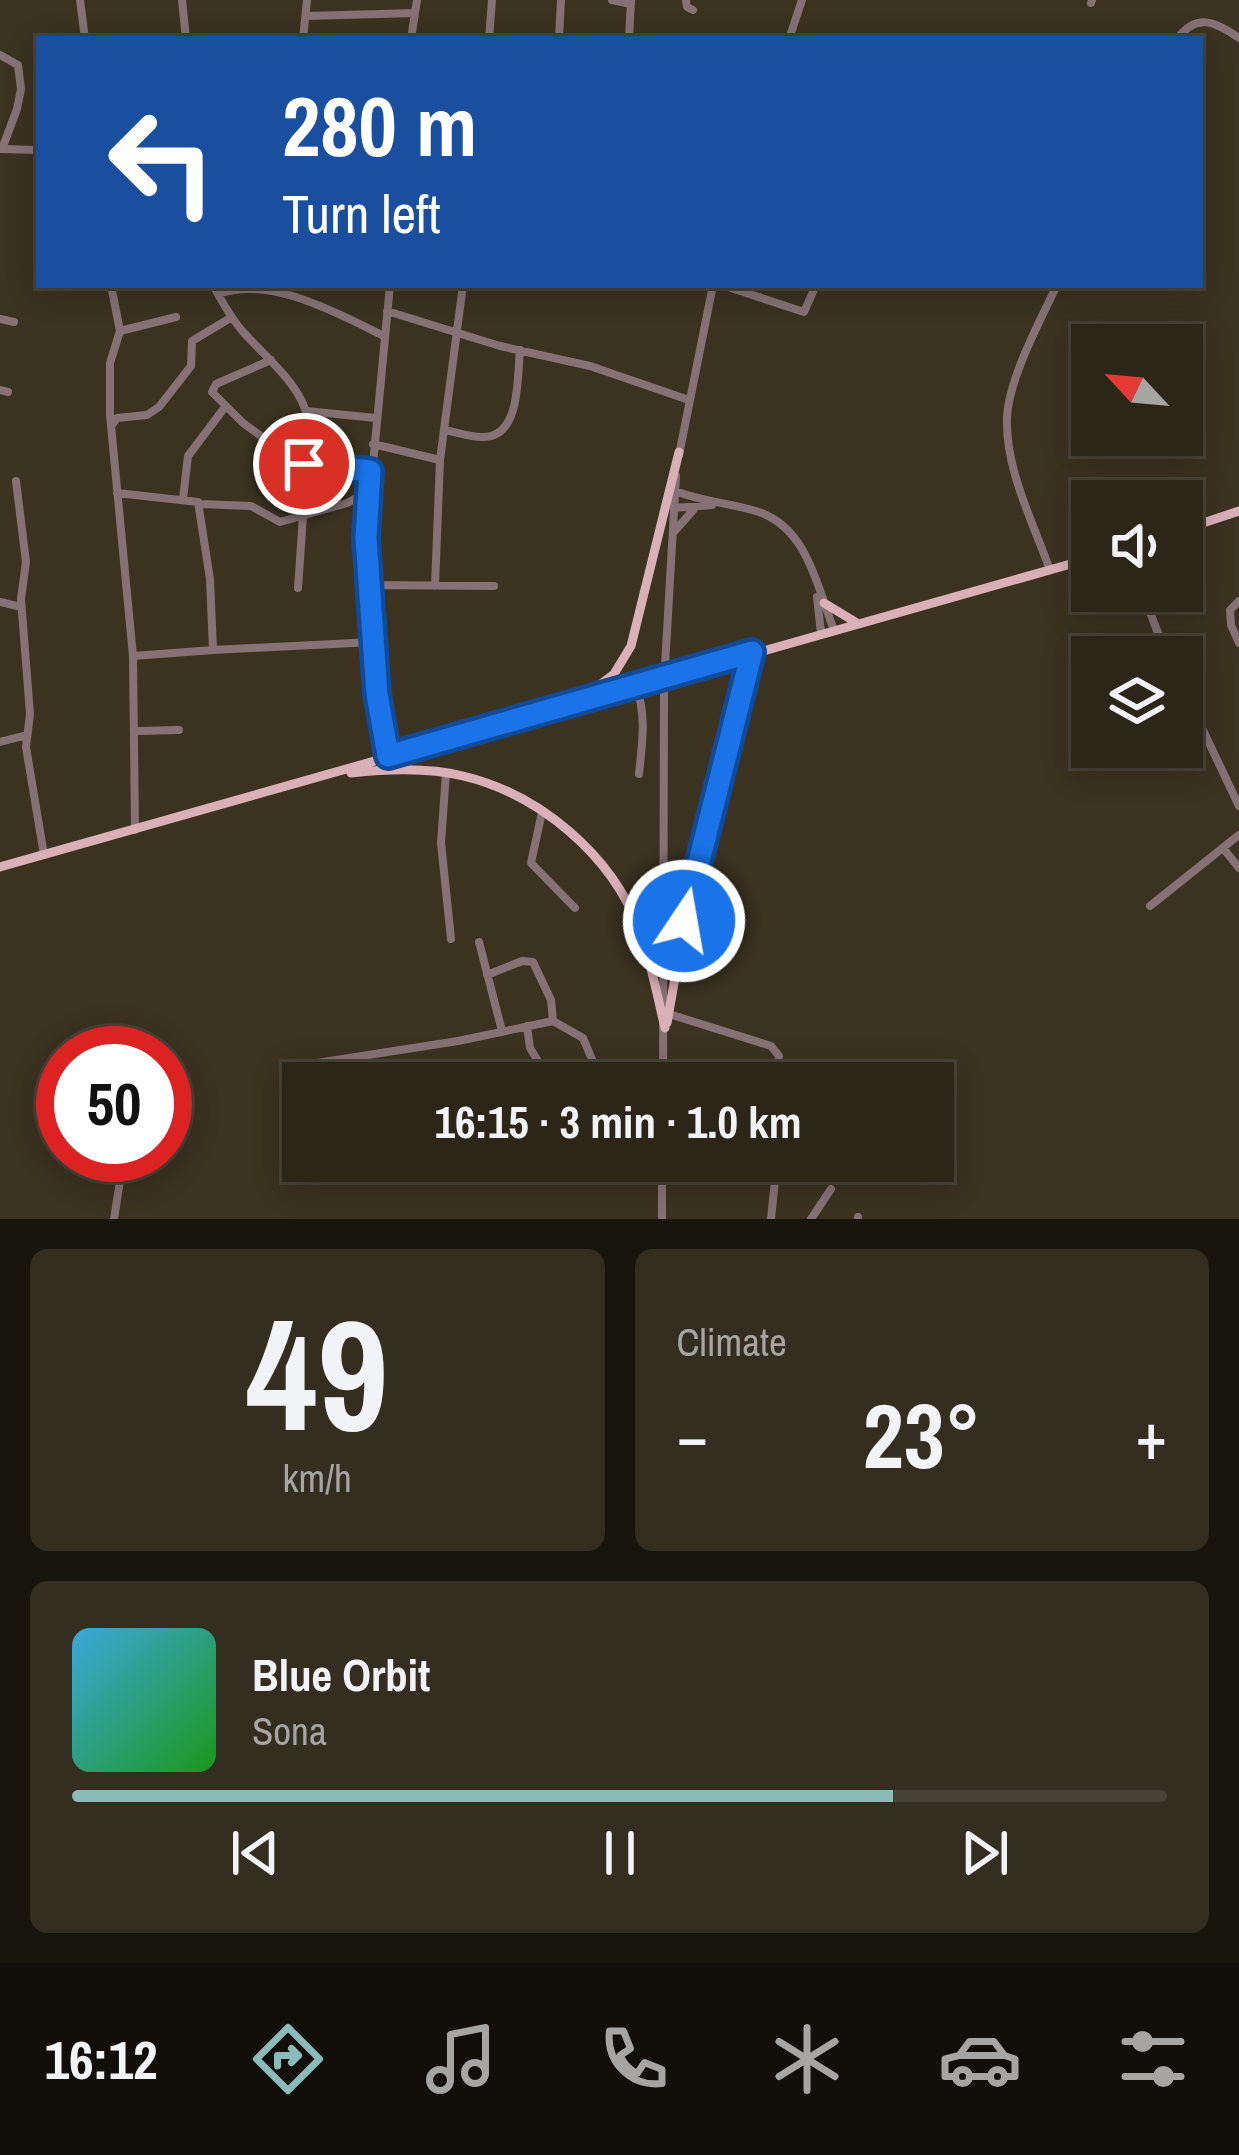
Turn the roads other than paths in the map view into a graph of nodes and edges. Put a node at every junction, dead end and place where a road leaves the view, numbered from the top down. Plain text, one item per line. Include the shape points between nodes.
1 (80, 0) edge
2 (182, 0) edge
3 (307, 0) edge
4 (417, 0) edge
5 (492, 0) edge
6 (562, 0) edge
7 (612, 0) edge
8 (686, 0) edge
9 (802, 0) edge
10 (631, 2) edge
11 (693, 10) dead end
12 (415, 13) junction
13 (307, 16) junction
14 (85, 36) edge
15 (186, 36) edge
16 (304, 36) edge
17 (411, 36) edge
18 (489, 36) edge
19 (559, 36) edge
20 (628, 36) edge
21 (790, 36) edge
22 (1179, 36) edge
23 (1239, 38) edge
24 (0, 55) edge
25 (1, 149) edge
26 (36, 150) edge
27 (112, 288) edge
28 (254, 288) edge
29 (389, 288) edge
30 (463, 288) edge
31 (716, 288) edge
32 (727, 288) edge
33 (814, 288) edge
34 (1056, 288) edge
35 (215, 290) edge
36 (387, 311) junction
37 (176, 317) dead end
38 (232, 317) junction
39 (0, 319) edge
40 (14, 322) dead end
41 (120, 331) junction
42 (458, 334) junction
43 (384, 336) junction
44 (520, 350) junction
45 (271, 360) junction
46 (689, 400) junction
47 (225, 407) junction
48 (306, 411) junction
49 (376, 418) junction
50 (111, 426) junction
51 (444, 430) junction
52 (373, 444) junction
53 (679, 452) junction
54 (440, 460) junction
55 (304, 464) junction
56 (370, 471) junction
57 (16, 482) dead end
58 (675, 491) junction
59 (368, 492) junction
60 (117, 493) junction
61 (183, 499) junction
62 (201, 504) junction
63 (713, 505) junction
64 (674, 508) junction
65 (694, 509) junction
66 (1239, 511) edge
67 (303, 517) junction
68 (1203, 523) edge
69 (672, 534) junction
70 (1071, 564) edge
71 (1050, 570) junction
72 (369, 585) junction
73 (435, 586) junction
74 (494, 586) dead end
75 (298, 588) dead end
76 (817, 589) junction
77 (1239, 601) edge
78 (0, 602) edge
79 (824, 603) junction
80 (21, 607) junction
81 (857, 623) junction
82 (834, 630) junction
83 (821, 633) junction
84 (373, 642) junction
85 (1239, 644) edge
86 (213, 650) junction
87 (752, 652) junction
88 (133, 656) junction
89 (636, 687) junction
90 (571, 705) junction
91 (179, 730) dead end
92 (1203, 730) edge
93 (136, 731) junction
94 (27, 735) junction
95 (0, 742) edge
96 (388, 756) junction
97 (446, 773) junction
98 (333, 774) junction
99 (638, 774) dead end
100 (1239, 806) edge
101 (542, 812) junction
102 (135, 830) junction
103 (1239, 835) edge
104 (1223, 848) junction
105 (44, 855) junction
106 (0, 867) edge
107 (1239, 868) edge
108 (1150, 906) dead end
109 (575, 908) dead end
110 (452, 939) dead end
111 (479, 942) dead end
112 (487, 974) junction
113 (669, 1014) junction
114 (553, 1021) junction
115 (526, 1026) junction
116 (665, 1028) junction
117 (502, 1031) junction
118 (322, 1062) edge
119 (539, 1062) edge
120 (593, 1062) edge
121 (664, 1062) edge
122 (778, 1062) edge
123 (120, 1182) edge
124 (662, 1182) edge
125 (774, 1182) edge
126 (831, 1189) dead end
127 (114, 1219) edge
128 (662, 1219) edge
129 (771, 1219) edge
130 (812, 1219) edge

1 - 14 street
2 - 15 street
3 - 13 street
4 - 12 street
5 - 18 street
6 - 19 street
7 - 10 street
8 - 11 street
9 - 21 street
10 - 20 street
12 - 13 street
12 - 17 street
13 - 16 street
22 - 23 street via 1200,20
24 - 25 street via 18,65 21,89
25 - 26 street
27 - 41 street
28 - 43 street
29 - 36 street
30 - 42 street
31 - 46 street
32 - 33 street via 804,312
34 - 71 street via 1007,415 1011,458
35 - 38 street
36 - 42 street
36 - 43 street
37 - 41 street
38 - 45 street
38 - 50 street via 192,341 191,365 159,407
39 - 40 street
41 - 50 street via 110,363
42 - 44 street
42 - 51 street
43 - 49 street
44 - 46 street
44 - 51 street via 502,432 485,438
45 - 47 street via 216,384 212,392
45 - 48 street via 298,388
46 - 53 street
47 - 55 street
47 - 61 street via 188,456
48 - 49 street
48 - 55 street
49 - 52 street
50 - 60 street
51 - 54 street
52 - 54 street
52 - 56 street
53 - 58 street
53 - 90 main road via 631,646 614,674
54 - 73 street
55 - 56 street
56 - 59 street
57 - 80 street via 26,562
58 - 63 street
58 - 64 street
59 - 67 street
59 - 72 street
60 - 61 street
60 - 88 street
61 - 62 street
62 - 67 street via 250,506 280,522
62 - 86 street
63 - 65 street
63 - 76 street via 778,520 800,545
64 - 65 street
64 - 69 street
65 - 69 street
66 - 68 main road
67 - 75 street
69 - 116 street, bridge via 664,666
70 - 71 main road
71 - 81 main road
72 - 73 street
72 - 84 street
73 - 74 street
76 - 79 street
76 - 83 street
77 - 85 street via 1230,610
78 - 80 street
79 - 81 main road
79 - 82 street
80 - 94 street
81 - 82 main road
82 - 83 main road
83 - 87 main road
84 - 86 street
84 - 96 street
86 - 88 street
87 - 89 main road
87 - 113 main road via 692,882
88 - 93 street
89 - 90 main road
89 - 99 street via 643,729
90 - 96 main road
91 - 93 street
92 - 100 street
93 - 102 street
94 - 95 street
94 - 105 street
96 - 98 main road
97 - 98 main road
97 - 101 main road
97 - 110 street via 441,843
98 - 102 main road
101 - 109 street via 531,863
101 - 116 main road via 590,851 620,890 639,927
102 - 105 main road
103 - 104 street
104 - 107 street
104 - 108 street
105 - 106 main road
111 - 112 street
112 - 114 street via 533,962
112 - 117 street
113 - 116 main road
113 - 122 street via 771,1046
114 - 115 street
114 - 120 street via 583,1038
115 - 117 street
115 - 119 street
116 - 121 street
117 - 118 street
123 - 127 street
124 - 128 street
125 - 129 street
126 - 130 street

